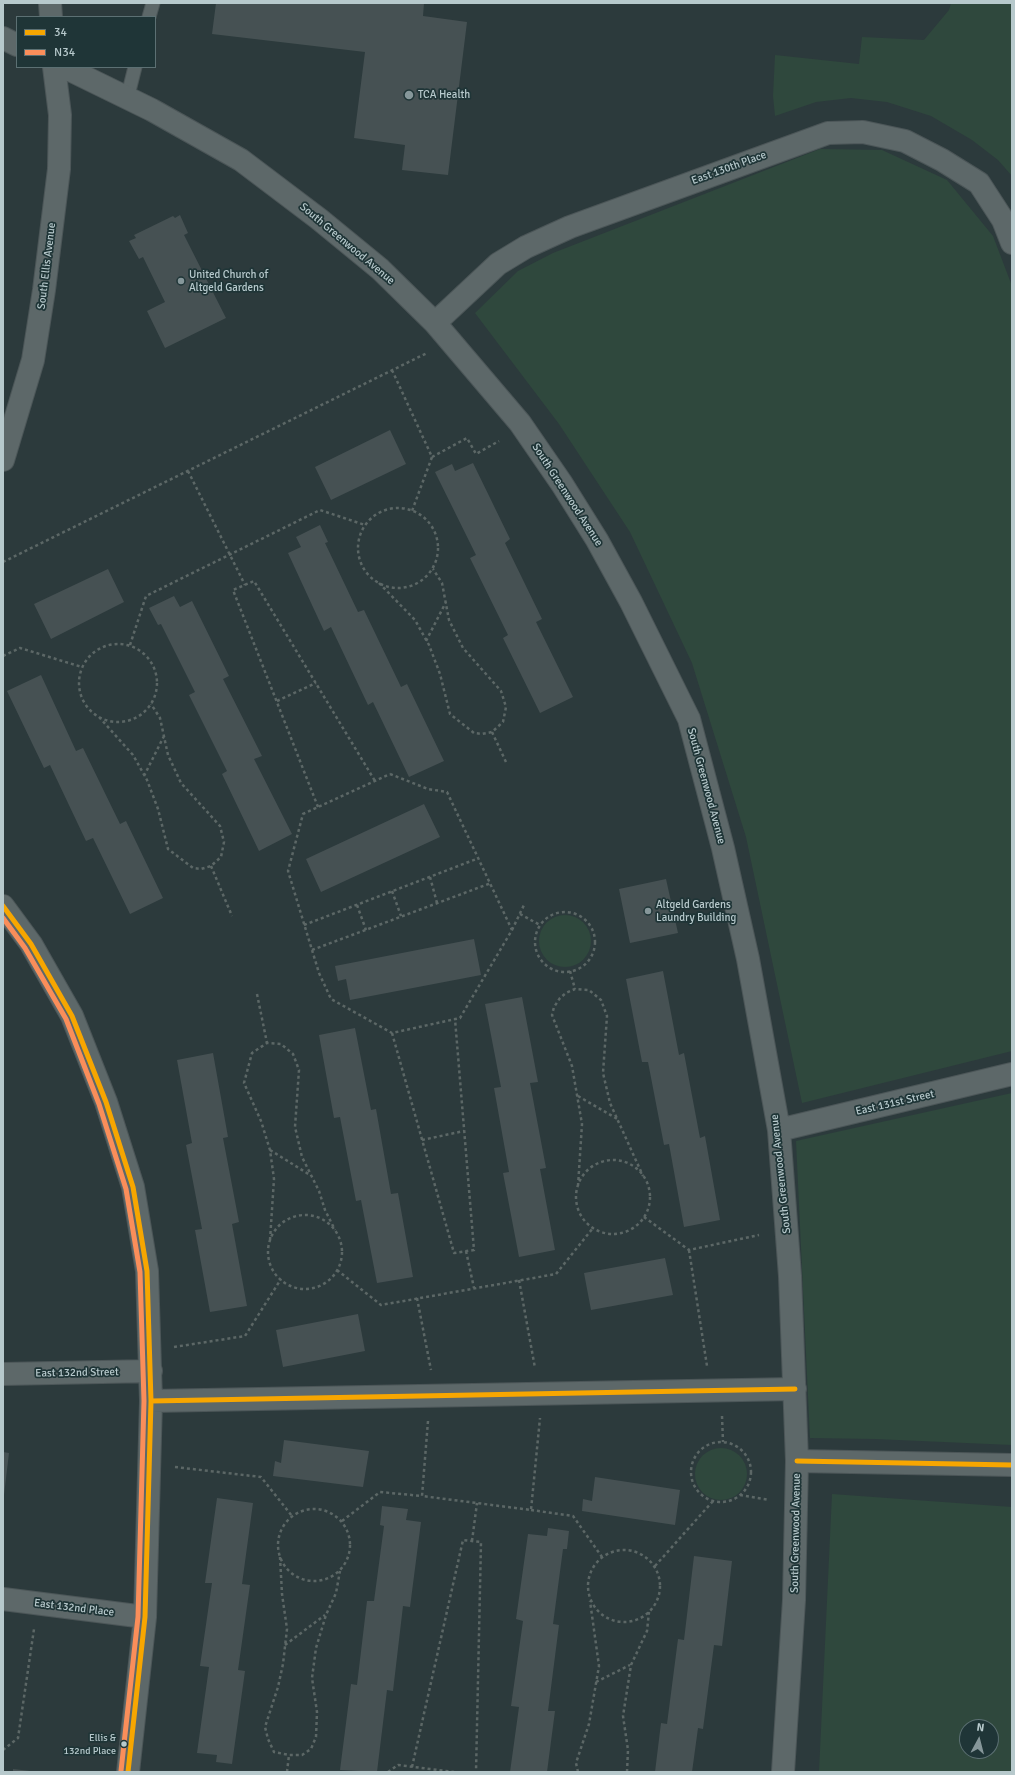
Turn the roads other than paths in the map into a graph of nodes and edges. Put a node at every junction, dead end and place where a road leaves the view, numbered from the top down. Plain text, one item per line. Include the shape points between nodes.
1 (50, 3) edge
2 (153, 3) edge
3 (51, 16) edge
4 (149, 16) edge
5 (3, 38) edge
6 (16, 44) edge
7 (54, 68) edge
8 (66, 68) edge
9 (135, 68) edge
10 (127, 99) junction
11 (1012, 243) edge
12 (435, 323) junction
13 (3, 460) edge
14 (3, 906) edge
15 (1012, 1074) edge
16 (779, 1130) junction
17 (151, 1371) junction
18 (3, 1374) edge
19 (795, 1389) junction
20 (151, 1401) junction
21 (797, 1462) junction
22 (1012, 1465) edge
23 (3, 1599) edge
24 (145, 1617) junction
25 (128, 1772) edge
26 (783, 1772) edge

1 - 3 street
2 - 4 lane
5 - 6 street
7 - 13 street, South Ellis Avenue via 60,115 59,169 44,290 33,360
8 - 10 street, South Greenwood Avenue
9 - 10 lane
10 - 12 street, South Greenwood Avenue via 152,110 241,160 380,269
11 - 12 street, East 130th Place via 1003,220 979,183 942,160 905,141 863,132 828,132 570,227 526,247 498,264
12 - 16 street, South Greenwood Avenue via 520,424 562,484 608,560 689,719 723,848
14 - 17 street via 31,944 72,1016 106,1102 133,1187 147,1271
15 - 16 street, East 131st Street
16 - 19 street, South Greenwood Avenue
17 - 18 street, East 132nd Street
17 - 20 street
19 - 20 street
19 - 21 street, South Greenwood Avenue
20 - 24 street
21 - 22 street
21 - 26 street, South Greenwood Avenue via 794,1600
23 - 24 street, East 132nd Place
24 - 25 street

